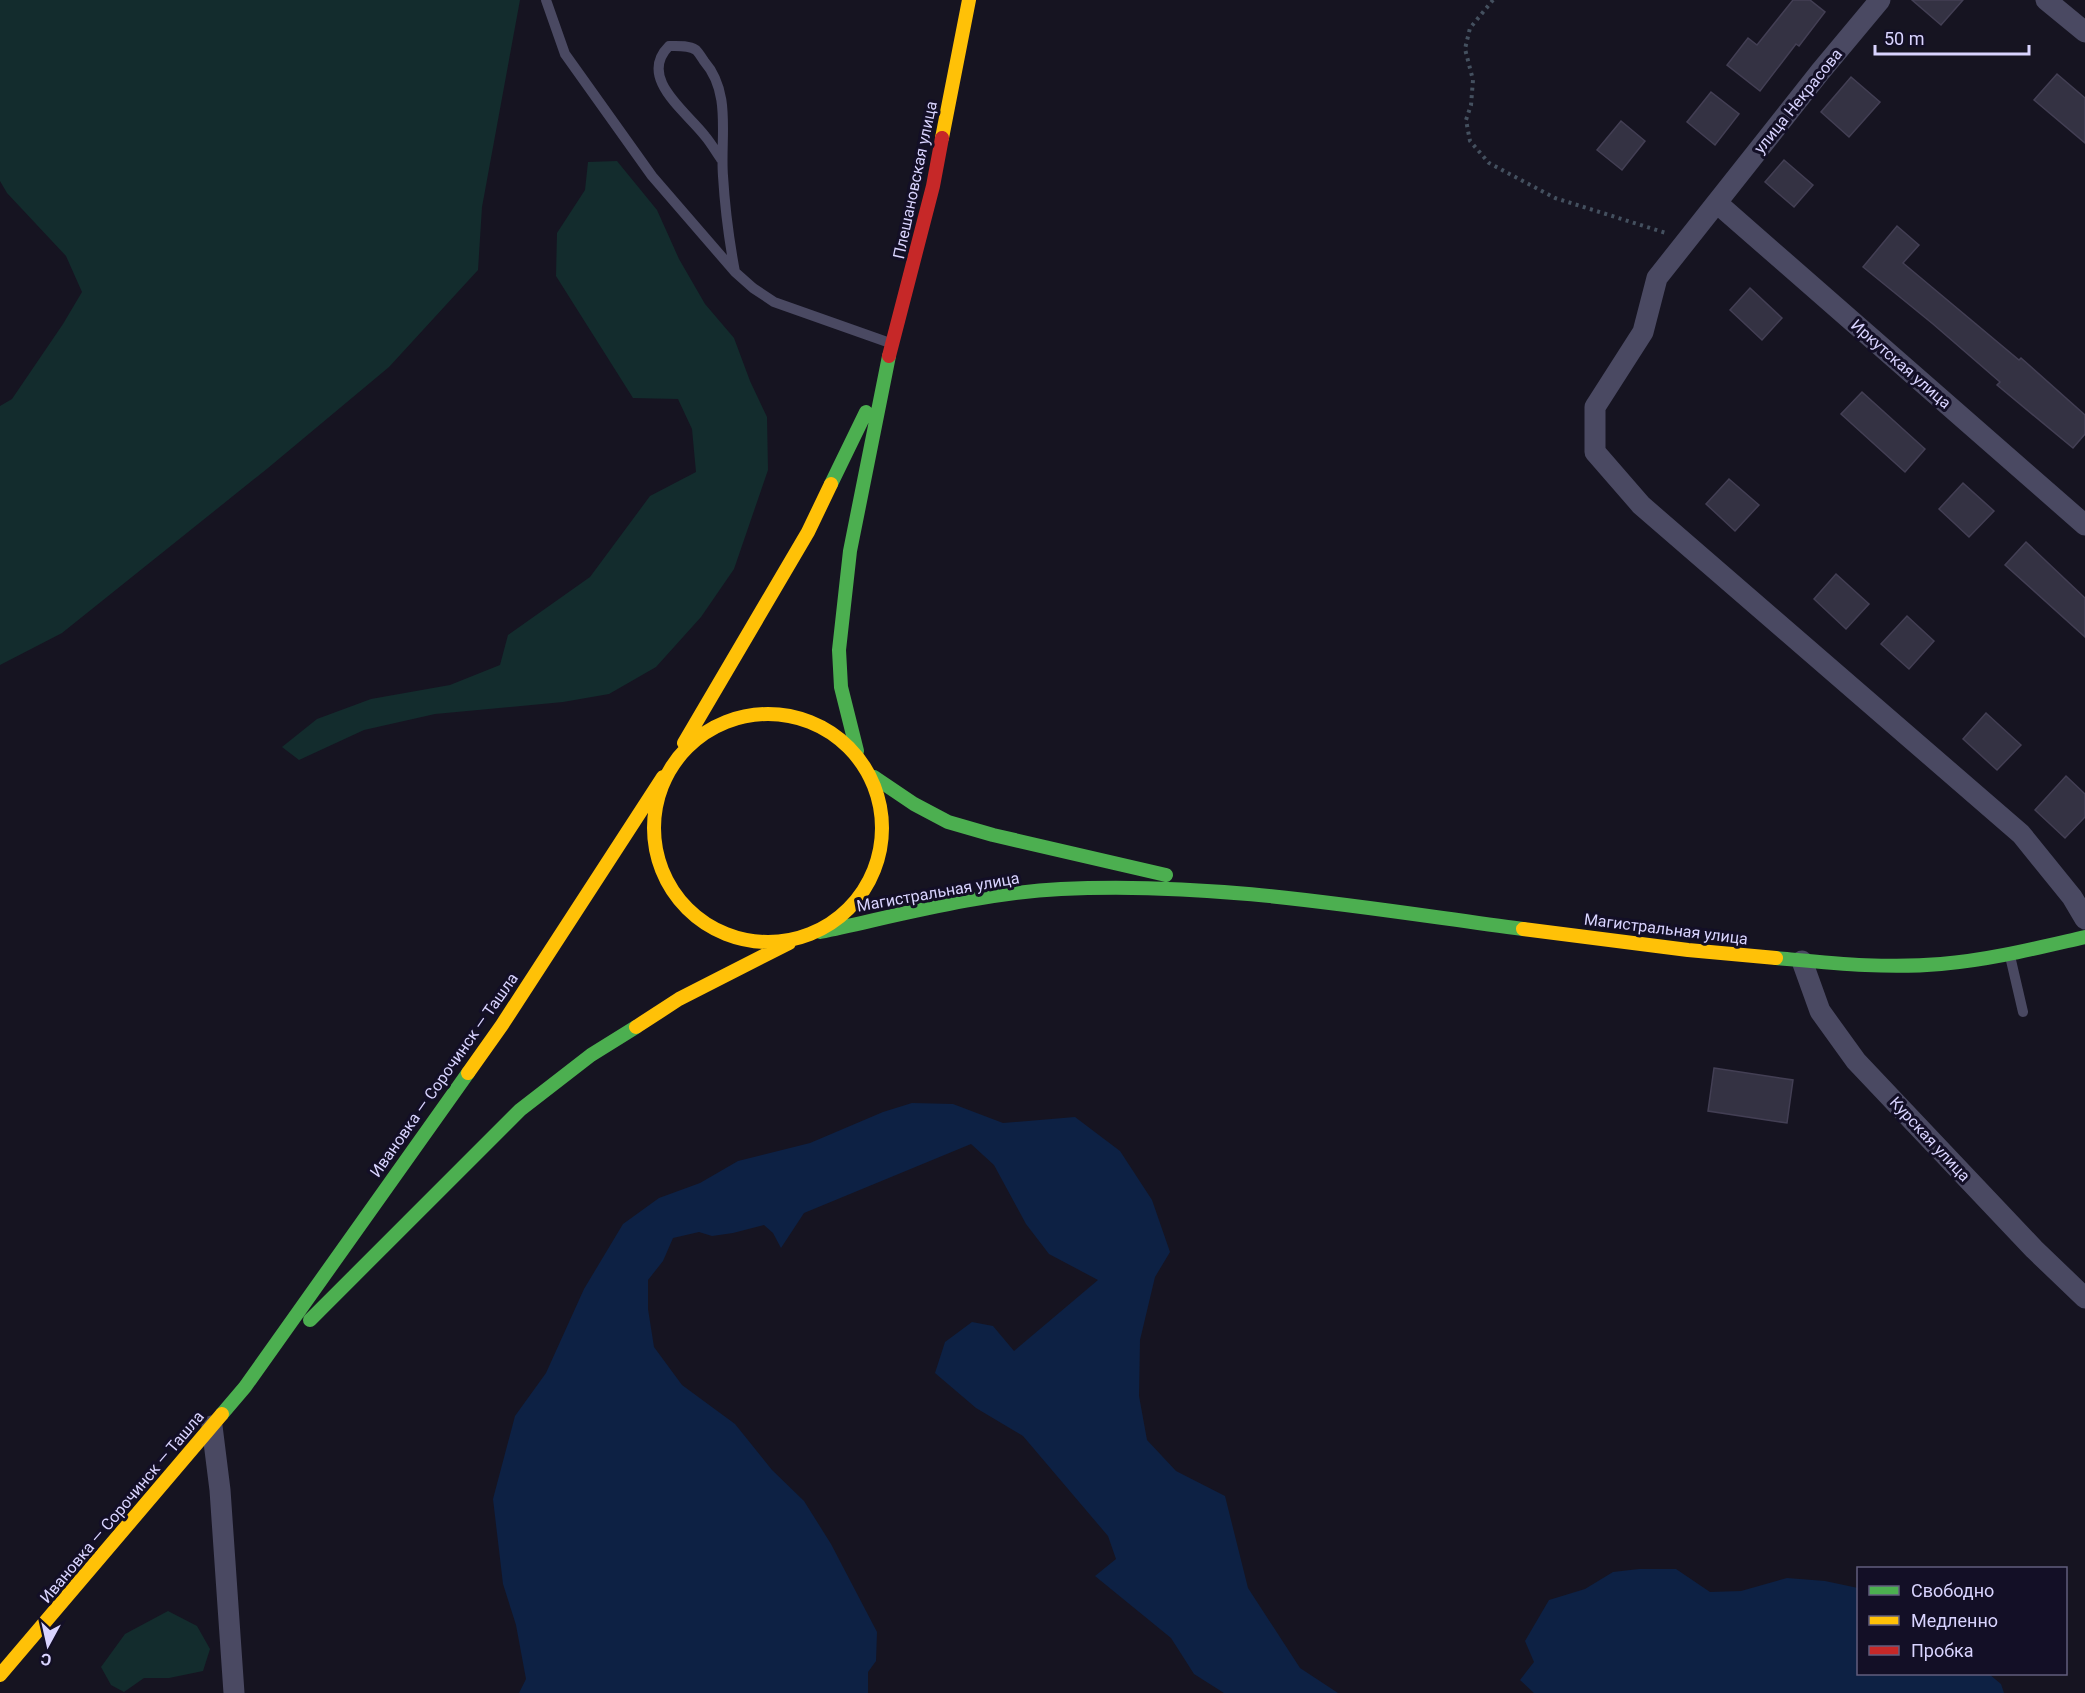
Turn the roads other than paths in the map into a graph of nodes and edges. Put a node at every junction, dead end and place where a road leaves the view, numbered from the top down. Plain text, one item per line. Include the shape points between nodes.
1 (546, 0) edge
2 (969, 0) edge
3 (1881, 0) edge
4 (2046, 0) edge
5 (2085, 32) edge
6 (721, 159) junction
7 (1717, 203) junction
8 (735, 272) junction
9 (893, 344) junction
10 (887, 366) junction
11 (2085, 525) edge
12 (856, 751) junction
13 (676, 755) junction
14 (663, 777) junction
15 (874, 777) junction
16 (1242, 892) junction
17 (2085, 920) edge
18 (820, 932) junction
19 (2085, 938) edge
20 (792, 942) junction
21 (2009, 955) junction
22 (1802, 961) junction
23 (2023, 1012) dead end
24 (2085, 1298) edge
25 (245, 1387) junction
26 (212, 1426) junction
27 (0, 1675) edge
28 (234, 1693) edge

1 - 8 lane via 565,54 652,177
2 - 9 main road, Плешановская улица via 933,186
3 - 7 street, улица Некрасова
4 - 5 street
6 - 6 lane via 721,92 711,69 695,50 669,46 661,54 661,82
6 - 8 lane via 725,220
7 - 11 street, Иркутская улица
7 - 17 street, улица Некрасова via 1657,278 1643,332 1595,407 1595,452 1641,504 2021,834 2072,897
8 - 9 lane via 774,302
9 - 10 main road, Плешановская улица
10 - 12 main road via 850,551 839,640 841,687
10 - 13 main road via 808,532
12 - 13 main road, Ивановка — Сорочинск — Ташла via 830,733 800,721 768,715 736,719 707,731
12 - 15 main road, Ивановка — Сорочинск — Ташла
13 - 14 main road, Ивановка — Сорочинск — Ташла
14 - 20 main road, Ивановка — Сорочинск — Ташла via 655,812 654,844 662,872 677,898 699,920 724,933 756,941
14 - 25 main road, Ивановка — Сорочинск — Ташла via 501,1025
15 - 16 main road, Магистральная улица via 948,822
15 - 18 main road, Ивановка — Сорочинск — Ташла via 880,805 875,861 865,886 848,910
16 - 18 main road, Магистральная улица via 1126,887 1059,889 962,901
16 - 22 main road, Магистральная улица via 1688,950
18 - 20 main road, Ивановка — Сорочинск — Ташла
19 - 21 main road, Магистральная улица
20 - 25 main road, Ивановка — Сорочинск — Ташла via 679,999 591,1055 520,1110
21 - 22 main road, Магистральная улица via 1940,964 1869,966
21 - 23 lane
22 - 24 street, Курская улица via 1820,1011 1856,1061
25 - 26 main road, Ивановка — Сорочинск — Ташла
26 - 27 main road, Ивановка — Сорочинск — Ташла
26 - 28 street

